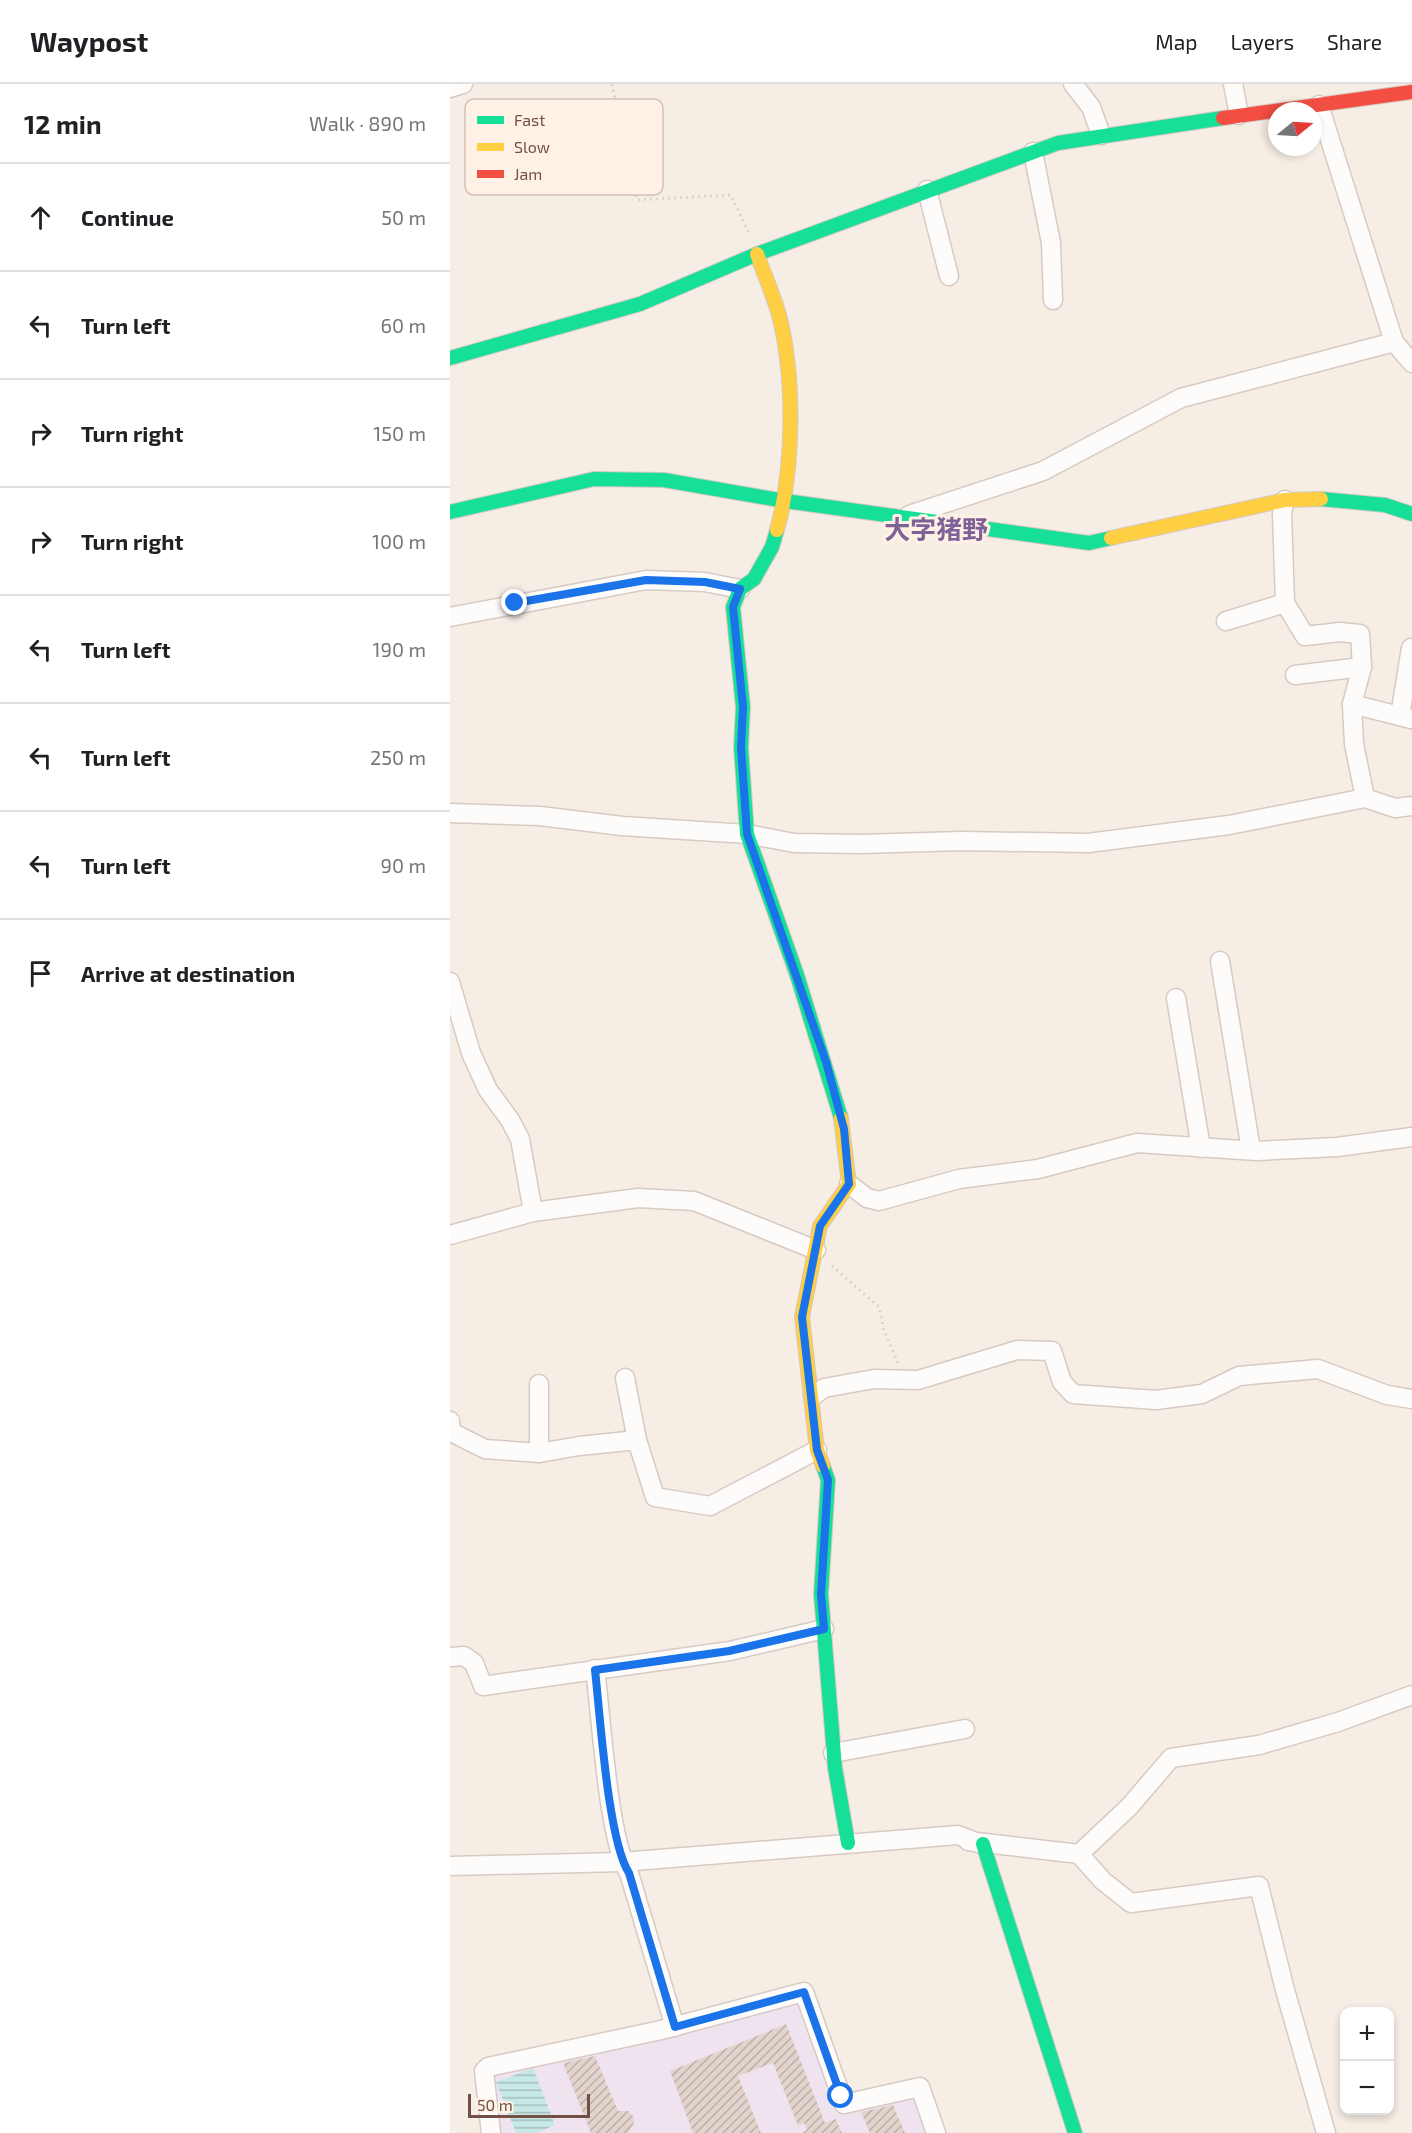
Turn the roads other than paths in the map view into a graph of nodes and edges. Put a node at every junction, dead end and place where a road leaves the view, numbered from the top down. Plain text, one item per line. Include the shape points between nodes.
1 (464, 84) edge
2 (1073, 84) edge
3 (1233, 84) edge
4 (450, 88) edge
5 (1412, 92) edge
6 (1322, 105) edge
7 (1268, 112) edge
8 (1322, 114) edge
9 (1239, 116) junction
10 (1101, 135) junction
11 (1033, 152) junction
12 (927, 190) junction
13 (757, 254) junction
14 (949, 276) dead end
15 (1053, 300) dead end
16 (1394, 342) junction
17 (450, 358) edge
18 (1412, 363) edge
19 (1286, 500) junction
20 (785, 501) junction
21 (450, 512) edge
22 (1412, 514) edge
23 (903, 517) junction
24 (740, 589) junction
25 (1285, 603) junction
26 (450, 617) edge
27 (1226, 621) dead end
28 (1411, 648) edge
29 (1362, 667) junction
30 (1295, 675) dead end
31 (1352, 704) junction
32 (1406, 718) edge
33 (1365, 798) junction
34 (1412, 806) edge
35 (450, 813) edge
36 (747, 834) junction
37 (1220, 962) dead end
38 (450, 982) edge
39 (1176, 998) dead end
40 (1412, 1137) edge
41 (1201, 1148) junction
42 (1251, 1150) junction
43 (849, 1184) junction
44 (533, 1212) junction
45 (450, 1235) edge
46 (816, 1250) junction
47 (625, 1378) dead end
48 (539, 1384) dead end
49 (813, 1396) junction
50 (1412, 1399) edge
51 (450, 1421) edge
52 (637, 1440) junction
53 (817, 1450) junction
54 (539, 1453) junction
55 (824, 1629) junction
56 (450, 1657) edge
57 (595, 1670) junction
58 (1412, 1695) edge
59 (964, 1729) dead end
60 (833, 1753) junction
61 (975, 1842) junction
62 (848, 1843) junction
63 (1079, 1854) junction
64 (622, 1862) junction
65 (450, 1866) edge
66 (675, 2027) junction
67 (491, 2133) edge
68 (936, 2133) edge
69 (1075, 2133) edge
70 (1326, 2133) edge

1 - 4 street
2 - 10 street via 1091,107
3 - 9 street
5 - 6 street
7 - 9 street
8 - 16 street
9 - 10 street
10 - 11 street
11 - 12 street
11 - 15 street via 1051,243
12 - 13 street
12 - 14 street
13 - 17 street via 640,304
13 - 20 street via 779,315 791,386
16 - 18 street
16 - 23 street via 1181,398 1043,471
19 - 22 street via 1329,499 1385,505
19 - 23 street via 1089,543
19 - 25 street via 1282,513
20 - 21 street via 664,480 594,479
20 - 23 street
20 - 24 street via 772,547 754,579
24 - 26 street via 705,582 646,580
24 - 36 street via 733,607 743,707 741,747
25 - 27 street
25 - 29 street via 1305,636 1360,634
28 - 32 street
29 - 30 street
29 - 31 street
31 - 32 street
31 - 33 street via 1354,744
33 - 34 street via 1395,808
33 - 36 street via 1229,825 1088,843 794,843
35 - 36 street via 540,816
36 - 43 street via 826,1062 844,1129
37 - 42 street
38 - 44 street via 471,1053 488,1090 520,1139
39 - 41 street
40 - 42 street via 1337,1147
41 - 42 street
41 - 43 street via 1137,1143 1038,1169 959,1179 879,1201 867,1198
43 - 46 street via 820,1226
44 - 45 street
44 - 46 street via 638,1198 694,1201
46 - 49 street via 802,1317
47 - 52 street
48 - 54 street
49 - 50 street via 824,1388 874,1379 918,1380 1017,1350 1052,1351 1062,1382 1073,1394 1156,1400 1202,1394 1239,1376 1318,1369 1387,1395
49 - 53 street
51 - 54 street via 451,1432 485,1449
52 - 53 street via 655,1497 710,1506
52 - 54 street
53 - 55 street via 828,1480 821,1594
55 - 57 street via 729,1651
55 - 60 street
56 - 57 street via 464,1656 474,1663 483,1686
57 - 64 street
58 - 63 street via 1259,1745 1171,1758
59 - 60 street
60 - 62 street
61 - 62 street via 958,1835
61 - 63 street
61 - 69 street
62 - 64 street
63 - 70 street via 1103,1881 1131,1903 1259,1886 1284,1990
64 - 65 street
64 - 66 street via 629,1873
66 - 67 street via 488,2067 484,2071
66 - 68 street via 804,1992 844,2104 920,2087

